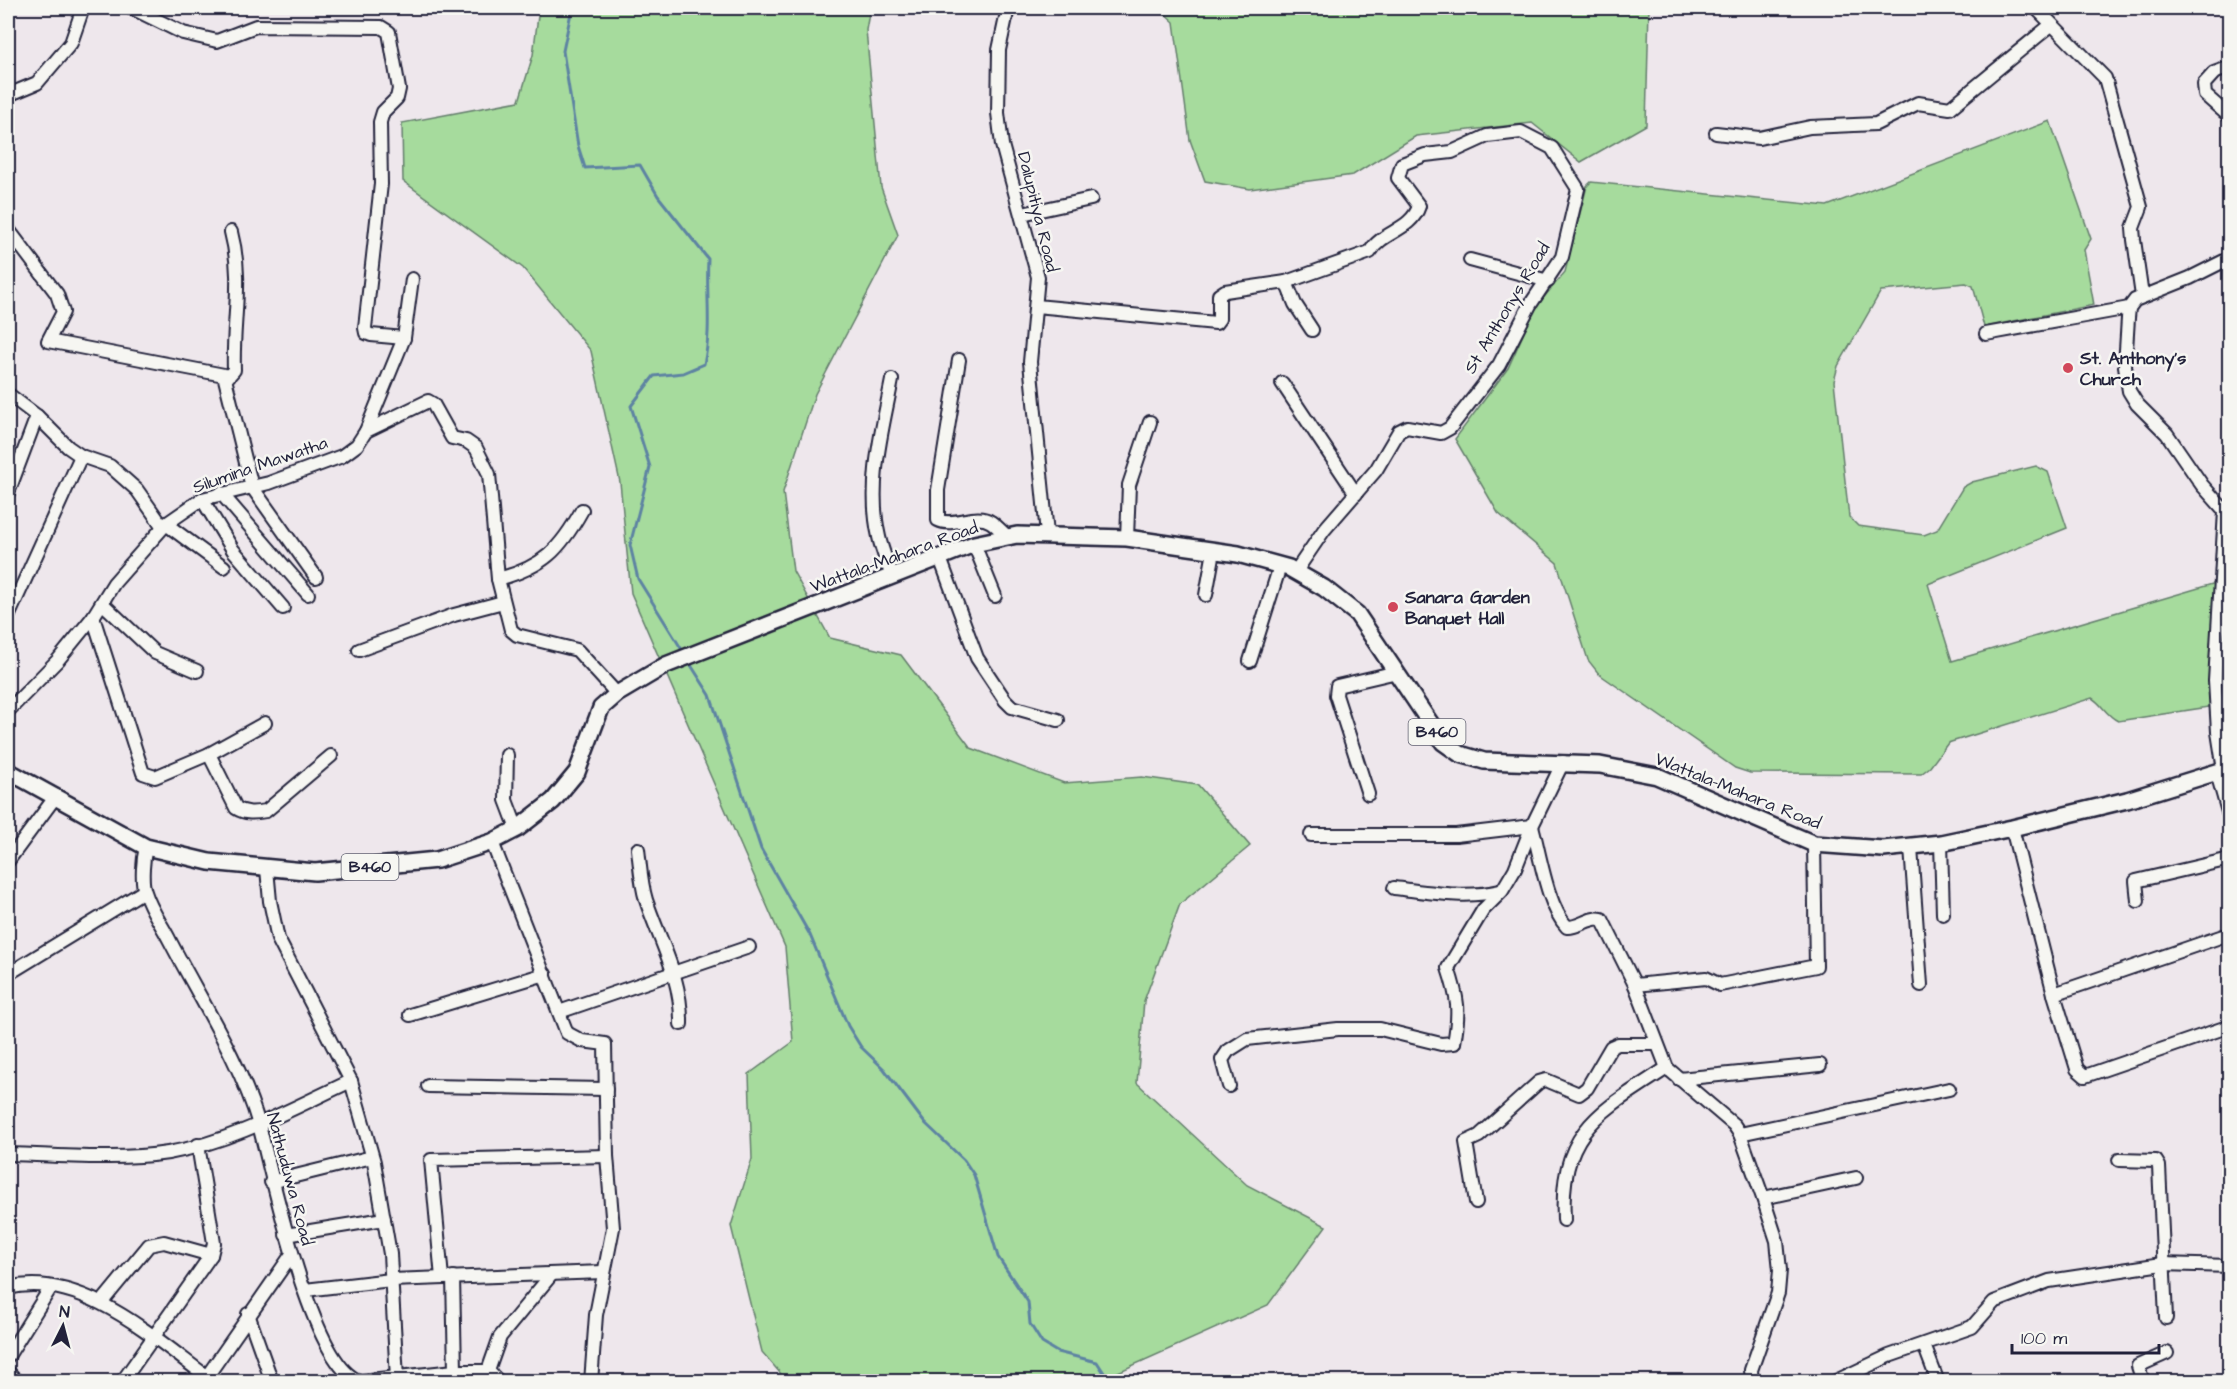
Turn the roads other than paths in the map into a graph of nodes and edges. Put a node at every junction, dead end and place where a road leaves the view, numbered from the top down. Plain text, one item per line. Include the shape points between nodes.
1 (132, 8) edge
2 (1008, 8) edge
3 (2036, 8) edge
4 (80, 9) edge
5 (2051, 25) junction
6 (2229, 67) edge
7 (8, 95) edge
8 (2229, 117) edge
9 (1716, 134) dead end
10 (1091, 199) dead end
11 (1022, 214) junction
12 (8, 229) edge
13 (231, 232) dead end
14 (2229, 258) edge
15 (1470, 260) dead end
16 (412, 279) dead end
17 (1548, 281) junction
18 (1286, 282) junction
19 (2142, 296) junction
20 (1036, 306) junction
21 (2129, 308) junction
22 (1312, 330) dead end
23 (1986, 334) dead end
24 (404, 338) junction
25 (960, 360) dead end
26 (226, 379) junction
27 (892, 380) dead end
28 (1282, 384) dead end
29 (8, 394) edge
30 (37, 416) junction
31 (1150, 422) dead end
32 (366, 431) junction
33 (81, 456) junction
34 (252, 487) junction
35 (8, 493) edge
36 (221, 493) junction
37 (1356, 494) junction
38 (202, 500) junction
39 (2227, 509) edge
40 (582, 510) dead end
41 (164, 525) junction
42 (1047, 534) junction
43 (1009, 538) junction
44 (1127, 538) junction
45 (974, 544) junction
46 (1214, 551) junction
47 (940, 558) junction
48 (1280, 566) junction
49 (224, 567) dead end
50 (1296, 571) junction
51 (316, 577) dead end
52 (892, 577) junction
53 (498, 579) junction
54 (308, 594) dead end
55 (1206, 595) dead end
56 (995, 596) dead end
57 (503, 602) junction
58 (102, 603) junction
59 (283, 608) dead end
60 (8, 617) edge
61 (93, 617) junction
62 (359, 650) dead end
63 (1250, 661) dead end
64 (197, 671) dead end
65 (1397, 672) junction
66 (617, 694) junction
67 (8, 708) edge
68 (1058, 720) dead end
69 (265, 723) dead end
70 (209, 754) junction
71 (507, 755) dead end
72 (331, 756) dead end
73 (1563, 762) junction
74 (2223, 770) edge
75 (8, 771) edge
76 (1368, 794) dead end
77 (56, 796) junction
78 (2229, 819) edge
79 (1532, 826) junction
80 (2012, 828) junction
81 (517, 829) junction
82 (1311, 835) dead end
83 (492, 842) junction
84 (1941, 843) junction
85 (1814, 844) junction
86 (146, 847) junction
87 (1911, 848) junction
88 (638, 849) dead end
89 (2229, 859) edge
90 (8, 861) edge
91 (267, 869) junction
92 (1394, 888) dead end
93 (144, 891) junction
94 (1502, 891) junction
95 (2138, 901) dead end
96 (1943, 914) dead end
97 (2223, 936) dead end
98 (749, 947) dead end
99 (674, 972) junction
100 (8, 974) edge
101 (545, 974) junction
102 (1635, 985) junction
103 (1921, 985) dead end
104 (2054, 994) junction
105 (559, 1012) junction
106 (410, 1015) dead end
107 (681, 1024) dead end
108 (2229, 1026) edge
109 (1656, 1044) junction
110 (1820, 1065) dead end
111 (1667, 1068) junction
112 (1679, 1079) junction
113 (351, 1081) junction
114 (428, 1086) dead end
115 (1229, 1086) dead end
116 (606, 1089) junction
117 (1949, 1089) dead end
118 (259, 1124) junction
119 (1740, 1134) junction
120 (198, 1145) junction
121 (8, 1154) edge
122 (607, 1156) junction
123 (372, 1157) junction
124 (2119, 1160) dead end
125 (1856, 1178) dead end
126 (271, 1182) junction
127 (1763, 1198) junction
128 (1476, 1202) dead end
129 (384, 1219) junction
130 (1564, 1220) dead end
131 (286, 1235) junction
132 (292, 1254) junction
133 (211, 1255) junction
134 (2162, 1264) junction
135 (2229, 1266) edge
136 (603, 1272) junction
137 (552, 1274) junction
138 (448, 1277) junction
139 (391, 1280) junction
140 (51, 1287) junction
141 (8, 1288) edge
142 (305, 1290) junction
143 (102, 1302) junction
144 (248, 1314) junction
145 (2166, 1318) dead end
146 (153, 1336) junction
147 (1924, 1345) junction
148 (2167, 1353) dead end
149 (8, 1356) edge
150 (456, 1371) junction
151 (488, 1371) junction
152 (8, 1372) edge
153 (270, 1376) dead end
154 (205, 1379) edge
155 (397, 1379) junction
156 (352, 1380) edge
157 (18, 1382) edge
158 (122, 1382) edge
159 (499, 1382) edge
160 (591, 1382) edge
161 (1752, 1382) edge
162 (1834, 1382) edge
163 (1938, 1382) edge
164 (2143, 1382) edge

1 - 24 street via 183,33 216,41 256,26 381,27 389,32 399,88 397,98 383,112 380,122 381,184 365,328 371,335
2 - 11 street, Dalupitiya Road via 999,50 998,113 1002,145
3 - 5 street
4 - 7 street via 71,42 37,82
5 - 9 street via 1950,108 1918,103 1876,124 1810,127 1759,138
5 - 19 street via 2105,78 2141,207 2133,240
6 - 8 street via 2214,73 2204,84 2205,95
10 - 11 street
11 - 20 street, Dalupitiya Road via 1038,277
12 - 26 street via 57,294 63,312 48,341 224,375
13 - 26 street via 238,258 237,315 232,333 234,370
14 - 19 street
15 - 17 street
16 - 24 street
17 - 18 street, St Anthonys Road via 1562,257 1578,189 1552,148 1521,132 1487,136 1452,152 1425,155 1402,164 1398,178 1419,206 1416,216 1376,241 1370,252
17 - 37 street, St Anthonys Road via 1530,305 1499,365 1450,428 1441,433 1407,427 1399,431
18 - 20 street via 1225,291 1219,295 1216,324
18 - 22 street
19 - 21 street
20 - 42 street, Dalupitiya Road via 1030,362
21 - 23 street
21 - 39 street via 2129,391 2167,434 2202,485
24 - 32 street
25 - 43 street via 939,490 938,520 990,521
26 - 34 street
27 - 52 street via 875,478 878,536
28 - 37 street
29 - 30 street
30 - 33 street
30 - 35 street
31 - 44 street via 1129,485
32 - 34 street, Silumina Mawatha via 357,445 342,456
32 - 53 street, Silumina Mawatha via 428,401 452,438 476,448 489,474
33 - 41 street via 110,466 137,490
33 - 60 street
34 - 36 street, Silumina Mawatha
34 - 51 street
36 - 38 street, Silumina Mawatha
36 - 54 street
37 - 50 street, St Anthonys Road via 1324,530
38 - 41 street, Silumina Mawatha
38 - 59 street via 233,550
39 - 74 street via 2216,681
40 - 53 street via 566,539 548,558
41 - 49 street
41 - 58 street, Silumina Mawatha via 114,583
42 - 43 main road, Wattala-Mahara Road / B460
42 - 44 main road, Wattala-Mahara Road / B460
43 - 45 main road, Wattala-Mahara Road / B460
44 - 46 main road, Wattala-Mahara Road / B460
45 - 47 main road, Wattala-Mahara Road / B460
45 - 56 street
46 - 48 main road, Wattala-Mahara Road / B460
46 - 55 street
47 - 52 main road, Wattala-Mahara Road / B460
47 - 68 street via 977,658 1005,700 1012,707
48 - 50 main road, Wattala-Mahara Road / B460
48 - 63 street
50 - 65 main road, Wattala-Mahara Road / B460 via 1358,614
52 - 66 main road, Wattala-Mahara Road / B460 via 666,665
53 - 57 street, Silumina Mawatha
57 - 62 street via 454,615
57 - 66 street, Silumina Mawatha via 517,635 577,650
58 - 61 street, Silumina Mawatha
58 - 64 street via 155,653
61 - 67 street, Silumina Mawatha via 58,660
61 - 70 street via 143,773 155,777
65 - 73 main road, Wattala-Mahara Road / B460 via 1443,742 1460,754 1484,761
65 - 76 street via 1337,686 1336,695
66 - 81 main road, Wattala-Mahara Road / B460 via 594,720 584,759 568,785
69 - 70 street
70 - 72 street via 236,808 257,813 266,811
71 - 81 street via 506,800
73 - 79 street
73 - 85 main road, Wattala-Mahara Road / B460 via 1657,776
74 - 78 street
74 - 80 main road, Wattala-Mahara Road / B460 via 2127,800
75 - 77 main road, Wattala-Mahara Road / B460
77 - 86 main road, Wattala-Mahara Road / B460
77 - 90 street
79 - 82 street via 1456,835
79 - 94 street
79 - 102 street via 1562,921 1567,927 1574,927 1602,919
80 - 84 main road, Wattala-Mahara Road / B460
80 - 104 street
81 - 83 main road, Wattala-Mahara Road / B460
83 - 91 main road, Wattala-Mahara Road / B460 via 437,860 315,872
83 - 101 street
84 - 87 main road, Wattala-Mahara Road / B460
84 - 96 street
85 - 87 main road, Wattala-Mahara Road / B460
85 - 102 street via 1816,966 1720,985 1706,978
86 - 91 main road, Wattala-Mahara Road / B460 via 209,862
86 - 93 street
87 - 103 street
88 - 99 street via 645,897
89 - 95 street via 2136,881
91 - 113 street via 278,939
92 - 94 street via 1443,894 1485,895
93 - 100 street
93 - 118 street, Nathuduwa Road via 243,1082
94 - 115 street via 1483,910 1449,968 1459,1000 1454,1042 1441,1044 1380,1029 1338,1029 1247,1039 1228,1050 1222,1060
97 - 104 street
98 - 99 street
99 - 105 street
99 - 107 street
101 - 105 street
101 - 106 street
102 - 109 street
104 - 108 street via 2077,1069 2085,1076
105 - 116 street via 567,1033 582,1041 605,1044
109 - 111 street
109 - 128 street via 1611,1047 1587,1088 1579,1094 1546,1080 1539,1082 1479,1136 1466,1142
110 - 112 street
111 - 112 street
111 - 130 street via 1607,1107 1582,1134 1566,1167
112 - 119 street via 1701,1094
113 - 118 street
113 - 123 street
114 - 116 street
116 - 122 street
117 - 119 street
118 - 120 street
118 - 126 street, Nathuduwa Road
119 - 127 street
120 - 121 street via 141,1156
120 - 133 street via 214,1243
122 - 136 street via 613,1228
122 - 138 street via 431,1160
123 - 126 street
123 - 129 street
124 - 134 street via 2156,1161 2159,1166
125 - 127 street
126 - 131 street, Nathuduwa Road
127 - 161 street via 1777,1241 1780,1270 1778,1293 1751,1370
129 - 131 street
129 - 139 street
131 - 132 street, Nathuduwa Road
132 - 142 street, Nathuduwa Road
132 - 144 street
133 - 143 street via 164,1242 149,1245
133 - 146 street
134 - 135 street
134 - 145 street
134 - 147 street via 2049,1281 1994,1302 1972,1327
136 - 137 street
136 - 160 street
137 - 138 street
137 - 151 street via 500,1337
138 - 139 street
138 - 150 street
139 - 142 street
139 - 155 street
140 - 141 street
140 - 143 street
140 - 149 street
142 - 156 street, Nathuduwa Road via 328,1347
143 - 146 street
144 - 153 street
144 - 154 street
146 - 154 street
146 - 158 street
147 - 162 street via 1889,1356
147 - 163 street
148 - 164 street via 2138,1366
150 - 151 street, Nathuduwa Road
150 - 155 street, Nathuduwa Road
151 - 159 street
152 - 157 street
155 - 156 street, Nathuduwa Road

